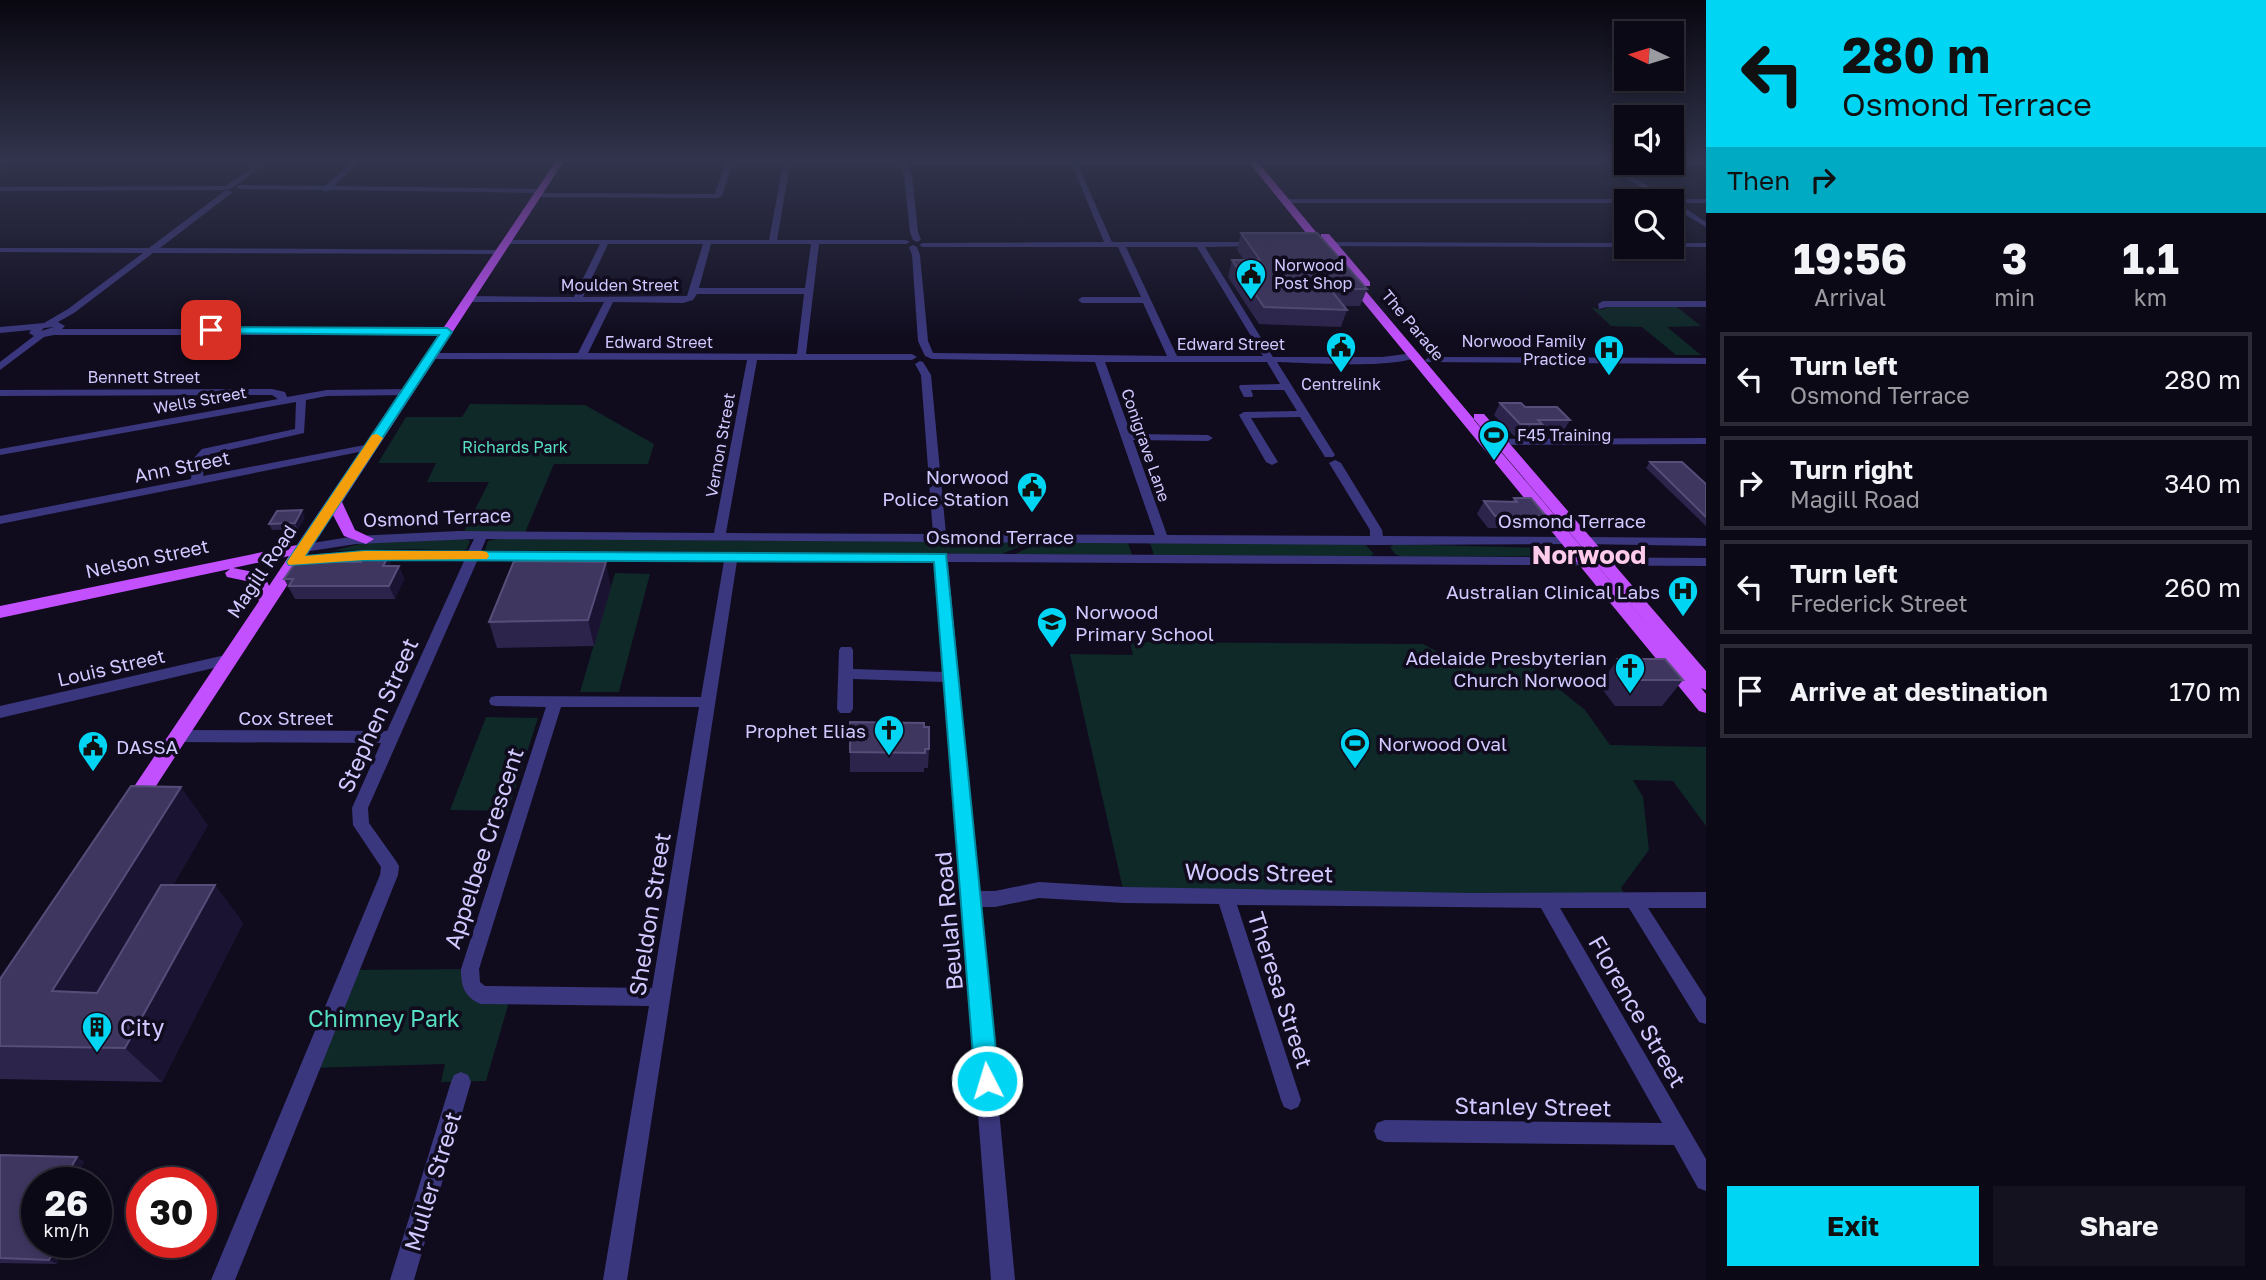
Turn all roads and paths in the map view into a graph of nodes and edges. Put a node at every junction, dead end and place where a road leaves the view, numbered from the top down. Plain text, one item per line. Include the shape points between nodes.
1 (189, 221) edge
2 (520, 221) edge
3 (776, 221) edge
4 (913, 221) edge
5 (1099, 221) edge
6 (1307, 221) edge
7 (506, 242) junction
8 (605, 242) junction
9 (707, 243) junction
10 (772, 243) junction
11 (815, 243) junction
12 (915, 243) junction
13 (1109, 244) junction
14 (1121, 244) junction
15 (1199, 244) junction
16 (1272, 244) edge
17 (1307, 244) edge
18 (1326, 244) junction
19 (1614, 245) edge
20 (1684, 245) edge
21 (1706, 245) edge
22 (0, 250) edge
23 (149, 251) junction
24 (499, 252) junction
25 (694, 291) junction
26 (810, 291) junction
27 (468, 299) junction
28 (577, 299) junction
29 (610, 300) junction
30 (1082, 300) dead end
31 (1147, 300) junction
32 (1706, 304) edge
33 (1602, 307) dead end
34 (48, 329) junction
35 (0, 330) edge
36 (447, 332) junction
37 (431, 356) junction
38 (581, 357) junction
39 (752, 358) junction
40 (801, 358) junction
41 (923, 358) junction
42 (1099, 360) junction
43 (1174, 360) junction
44 (1270, 360) junction
45 (1425, 361) junction
46 (1706, 361) edge
47 (0, 367) edge
48 (1286, 387) junction
49 (407, 392) junction
50 (0, 393) edge
51 (1248, 395) dead end
52 (302, 398) junction
53 (284, 401) junction
54 (1303, 414) junction
55 (1127, 437) junction
56 (1208, 438) dead end
57 (1493, 442) junction
58 (1706, 442) edge
59 (370, 447) junction
60 (0, 452) edge
61 (1272, 462) dead end
62 (197, 481) junction
63 (334, 502) junction
64 (0, 520) edge
65 (482, 535) junction
66 (719, 537) junction
67 (366, 539) junction
68 (940, 539) junction
69 (1163, 540) junction
70 (1377, 541) junction
71 (1566, 541) junction
72 (1585, 541) junction
73 (1706, 542) edge
74 (299, 555) junction
75 (472, 556) junction
76 (731, 556) junction
77 (941, 557) junction
78 (1583, 562) junction
79 (1603, 562) junction
80 (1706, 562) edge
81 (233, 573) junction
82 (268, 602) junction
83 (0, 612) edge
84 (0, 624) edge
85 (846, 650) dead end
86 (230, 659) junction
87 (846, 674) junction
88 (951, 677) junction
89 (1706, 683) edge
90 (496, 701) dead end
91 (555, 701) junction
92 (707, 702) junction
93 (1706, 706) edge
94 (845, 709) dead end
95 (0, 712) edge
96 (179, 736) junction
97 (393, 737) junction
98 (119, 826) edge
99 (1225, 896) junction
100 (971, 899) junction
101 (1706, 900) edge
102 (1634, 901) junction
103 (1547, 902) junction
104 (661, 997) junction
105 (1706, 1015) edge
106 (461, 1082) dead end
107 (1291, 1100) dead end
108 (1385, 1131) dead end
109 (1680, 1134) junction
110 (1706, 1180) edge
111 (223, 1280) edge
112 (402, 1280) edge
113 (615, 1280) edge
114 (1003, 1280) edge

1 - 23 street
2 - 7 main road, Magill Road
3 - 10 street
4 - 12 street
5 - 13 street
6 - 18 main road, The Parade
7 - 8 street
7 - 24 main road, Magill Road
8 - 9 street
8 - 28 street
9 - 10 street
9 - 25 street
10 - 11 street
11 - 12 street
11 - 26 street
12 - 13 street
12 - 41 street
13 - 14 street
14 - 15 street
14 - 31 street
15 - 16 street
15 - 44 street
17 - 18 street
18 - 19 street
18 - 45 main road, The Parade
18 - 45 main road, The Parade
20 - 21 street
22 - 23 street
23 - 24 street
23 - 34 street
24 - 27 main road, Magill Road
25 - 26 street, Moulden Street
25 - 29 street, Moulden Street via 683,300
26 - 40 street
27 - 28 street, Moulden Street
27 - 36 main road, Magill Road
28 - 29 street, Moulden Street
29 - 38 street
30 - 31 street
31 - 43 street
32 - 33 street
34 - 35 street
34 - 36 street
34 - 47 street
36 - 37 main road, Magill Road
37 - 38 street, Edward Street
37 - 49 main road, Magill Road
38 - 39 street, Edward Street
39 - 40 street, Edward Street
39 - 66 street, Vernon Street
40 - 41 street, Edward Street
41 - 42 street, Edward Street
41 - 68 street
42 - 43 street, Edward Street
42 - 55 street, Conigrave Lane
43 - 44 street, Edward Street
44 - 45 street, Edward Street
44 - 48 street
45 - 46 street, Edward Street
45 - 57 main road, The Parade
48 - 51 street via 1244,387
48 - 54 street
49 - 52 street, Wells Street via 335,392
49 - 59 main road, Magill Road
50 - 53 street, Bennett Street via 272,392 281,394
52 - 53 street, Wells Street
52 - 62 street via 300,431 206,451 199,459
53 - 60 street, Wells Street
54 - 61 street via 1244,415
54 - 70 street via 1376,530
55 - 56 street
55 - 69 street, Conigrave Lane
57 - 58 street
57 - 71 main road, The Parade
57 - 72 main road, The Parade
59 - 62 street, Ann Street
59 - 63 main road, Magill Road
62 - 64 street, Ann Street
63 - 67 main road via 349,533
63 - 74 main road, Magill Road
65 - 66 street, Osmond Terrace
65 - 67 street, Osmond Terrace
65 - 75 street, Stephen Street
66 - 68 street, Osmond Terrace
67 - 74 street, Osmond Terrace
68 - 69 street, Osmond Terrace
69 - 70 street, Osmond Terrace
70 - 71 street, Osmond Terrace
71 - 72 main road, Osmond Terrace
71 - 78 main road, The Parade
72 - 73 street, Osmond Terrace
72 - 79 main road, The Parade
74 - 75 street, Osmond Terrace
74 - 81 main road, Nelson Street
74 - 82 main road, Magill Road
74 - 83 main road, Nelson Street
75 - 76 street, Osmond Terrace
75 - 97 street, Stephen Street
76 - 77 street, Osmond Terrace
76 - 92 street, Sheldon Street
77 - 78 street, Osmond Terrace
77 - 88 street, Beulah Road
78 - 79 street, Osmond Terrace
78 - 93 main road, The Parade
79 - 80 street, Osmond Terrace
79 - 89 main road, The Parade
81 - 82 main road via 258,578
81 - 84 main road, Nelson Street
82 - 86 main road, Magill Road
85 - 87 street
86 - 95 street, Louis Street
86 - 96 main road, Magill Road
87 - 88 street
87 - 94 street
88 - 100 street, Beulah Road
90 - 91 street
91 - 92 street
91 - 104 street, Appelbee Crescent via 470,969 471,986 481,995
92 - 104 street, Sheldon Street
96 - 97 street, Cox Street
96 - 98 main road, Magill Road
97 - 111 street, Stephen Street via 360,808 362,825 390,866 389,874
99 - 100 street, Woods Street via 1039,890
99 - 103 street, Woods Street
99 - 107 street, Theresa Street
100 - 114 street, Beulah Road
101 - 102 street, Woods Street
102 - 103 street, Woods Street
102 - 105 street
103 - 109 street, Florence Street
104 - 113 street, Sheldon Street
106 - 112 street, Muller Street
108 - 109 street, Stanley Street
109 - 110 street, Florence Street

